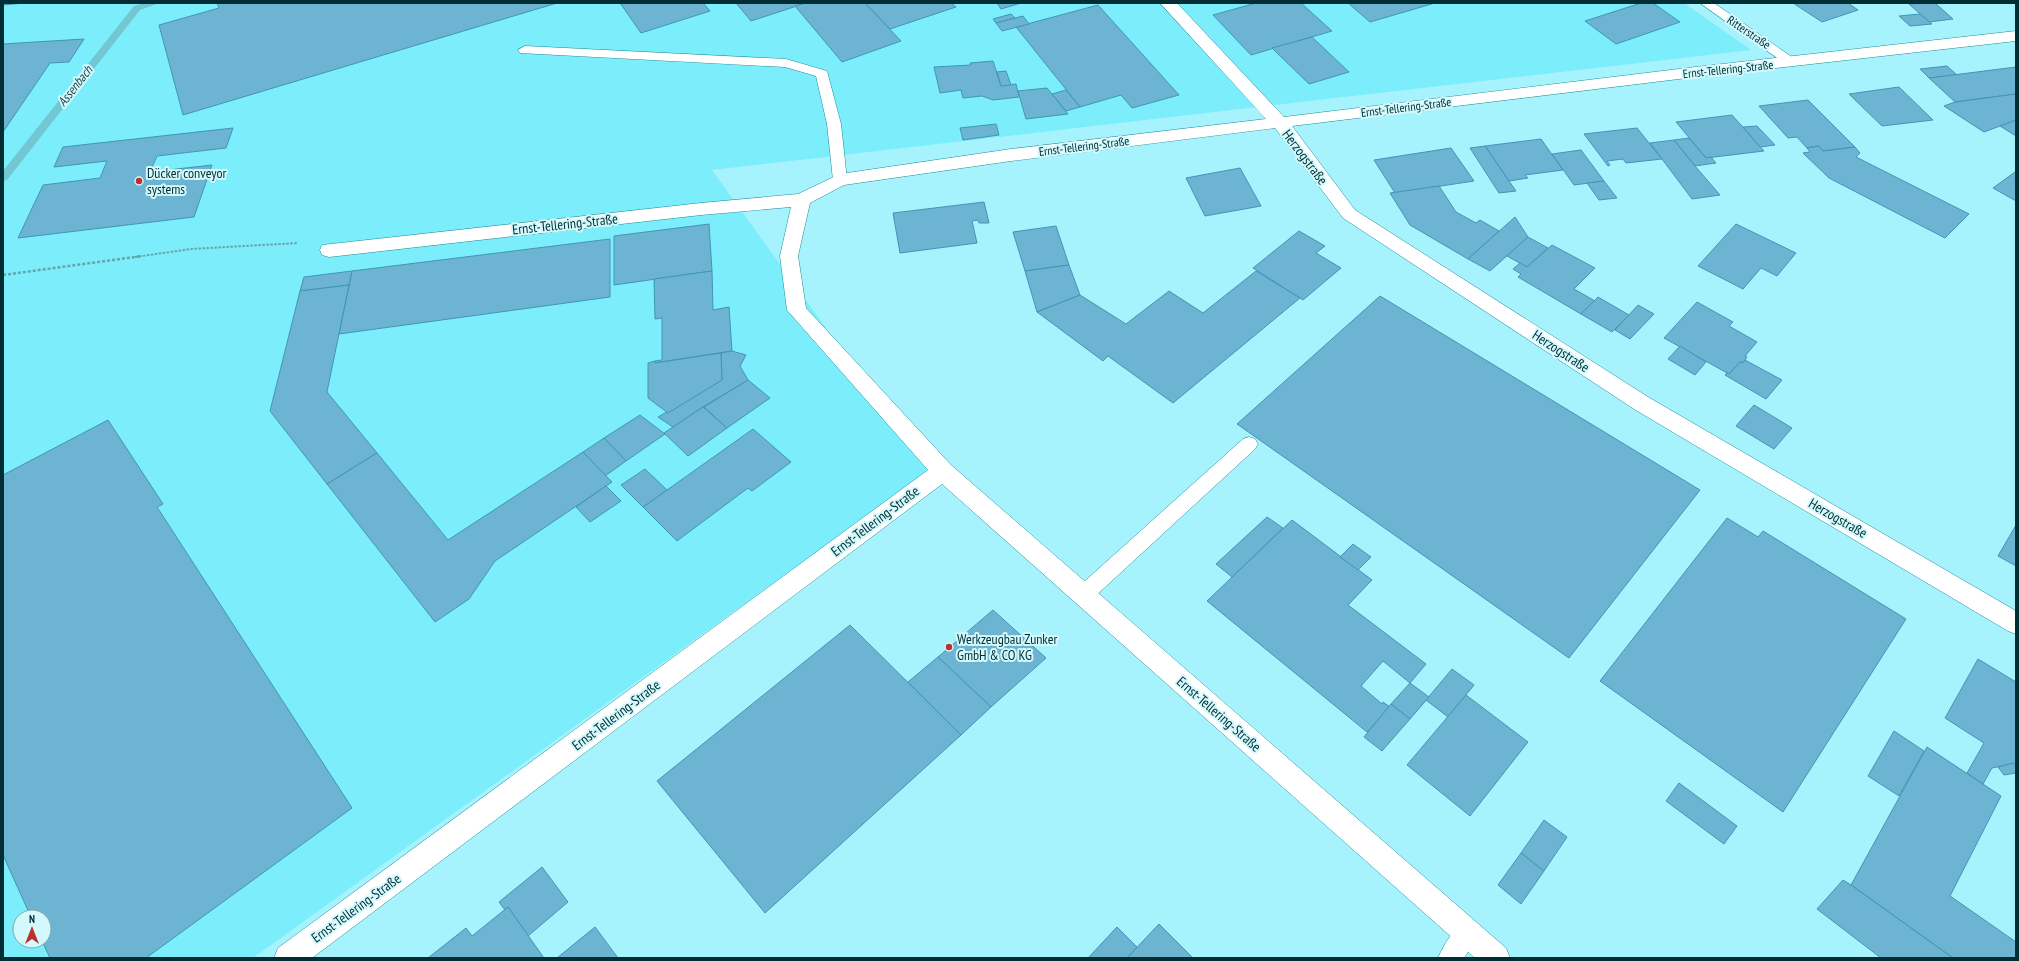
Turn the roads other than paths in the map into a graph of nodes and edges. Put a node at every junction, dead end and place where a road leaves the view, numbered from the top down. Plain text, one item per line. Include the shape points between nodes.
1 (1168, 3) edge
2 (1706, 3) edge
3 (2016, 36) edge
4 (525, 50) dead end
5 (1792, 62) junction
6 (1280, 123) junction
7 (840, 180) junction
8 (802, 200) junction
9 (329, 250) road end
10 (1249, 444) dead end
11 (943, 471) junction
12 (1084, 595) junction
13 (2016, 623) edge
14 (1468, 933) junction
15 (288, 958) edge
16 (1450, 958) edge
17 (1496, 958) edge

1 - 6 street, Herzogstraße
2 - 5 lane, Ritterstraße
3 - 5 street, Ernst-Tellering-Straße
4 - 7 lane via 786,64 822,74 834,124
5 - 6 street, Ernst-Tellering-Straße
6 - 7 street, Ernst-Tellering-Straße via 1011,155
6 - 13 street, Herzogstraße via 1349,214 1642,403
7 - 8 street, Ernst-Tellering-Straße
8 - 9 street, Ernst-Tellering-Straße
8 - 11 street, Ernst-Tellering-Straße via 789,256 797,310
10 - 12 lane
11 - 12 street, Ernst-Tellering-Straße
11 - 15 street, Ernst-Tellering-Straße
12 - 14 street, Ernst-Tellering-Straße
14 - 16 lane
14 - 17 street, Ernst-Tellering-Straße

